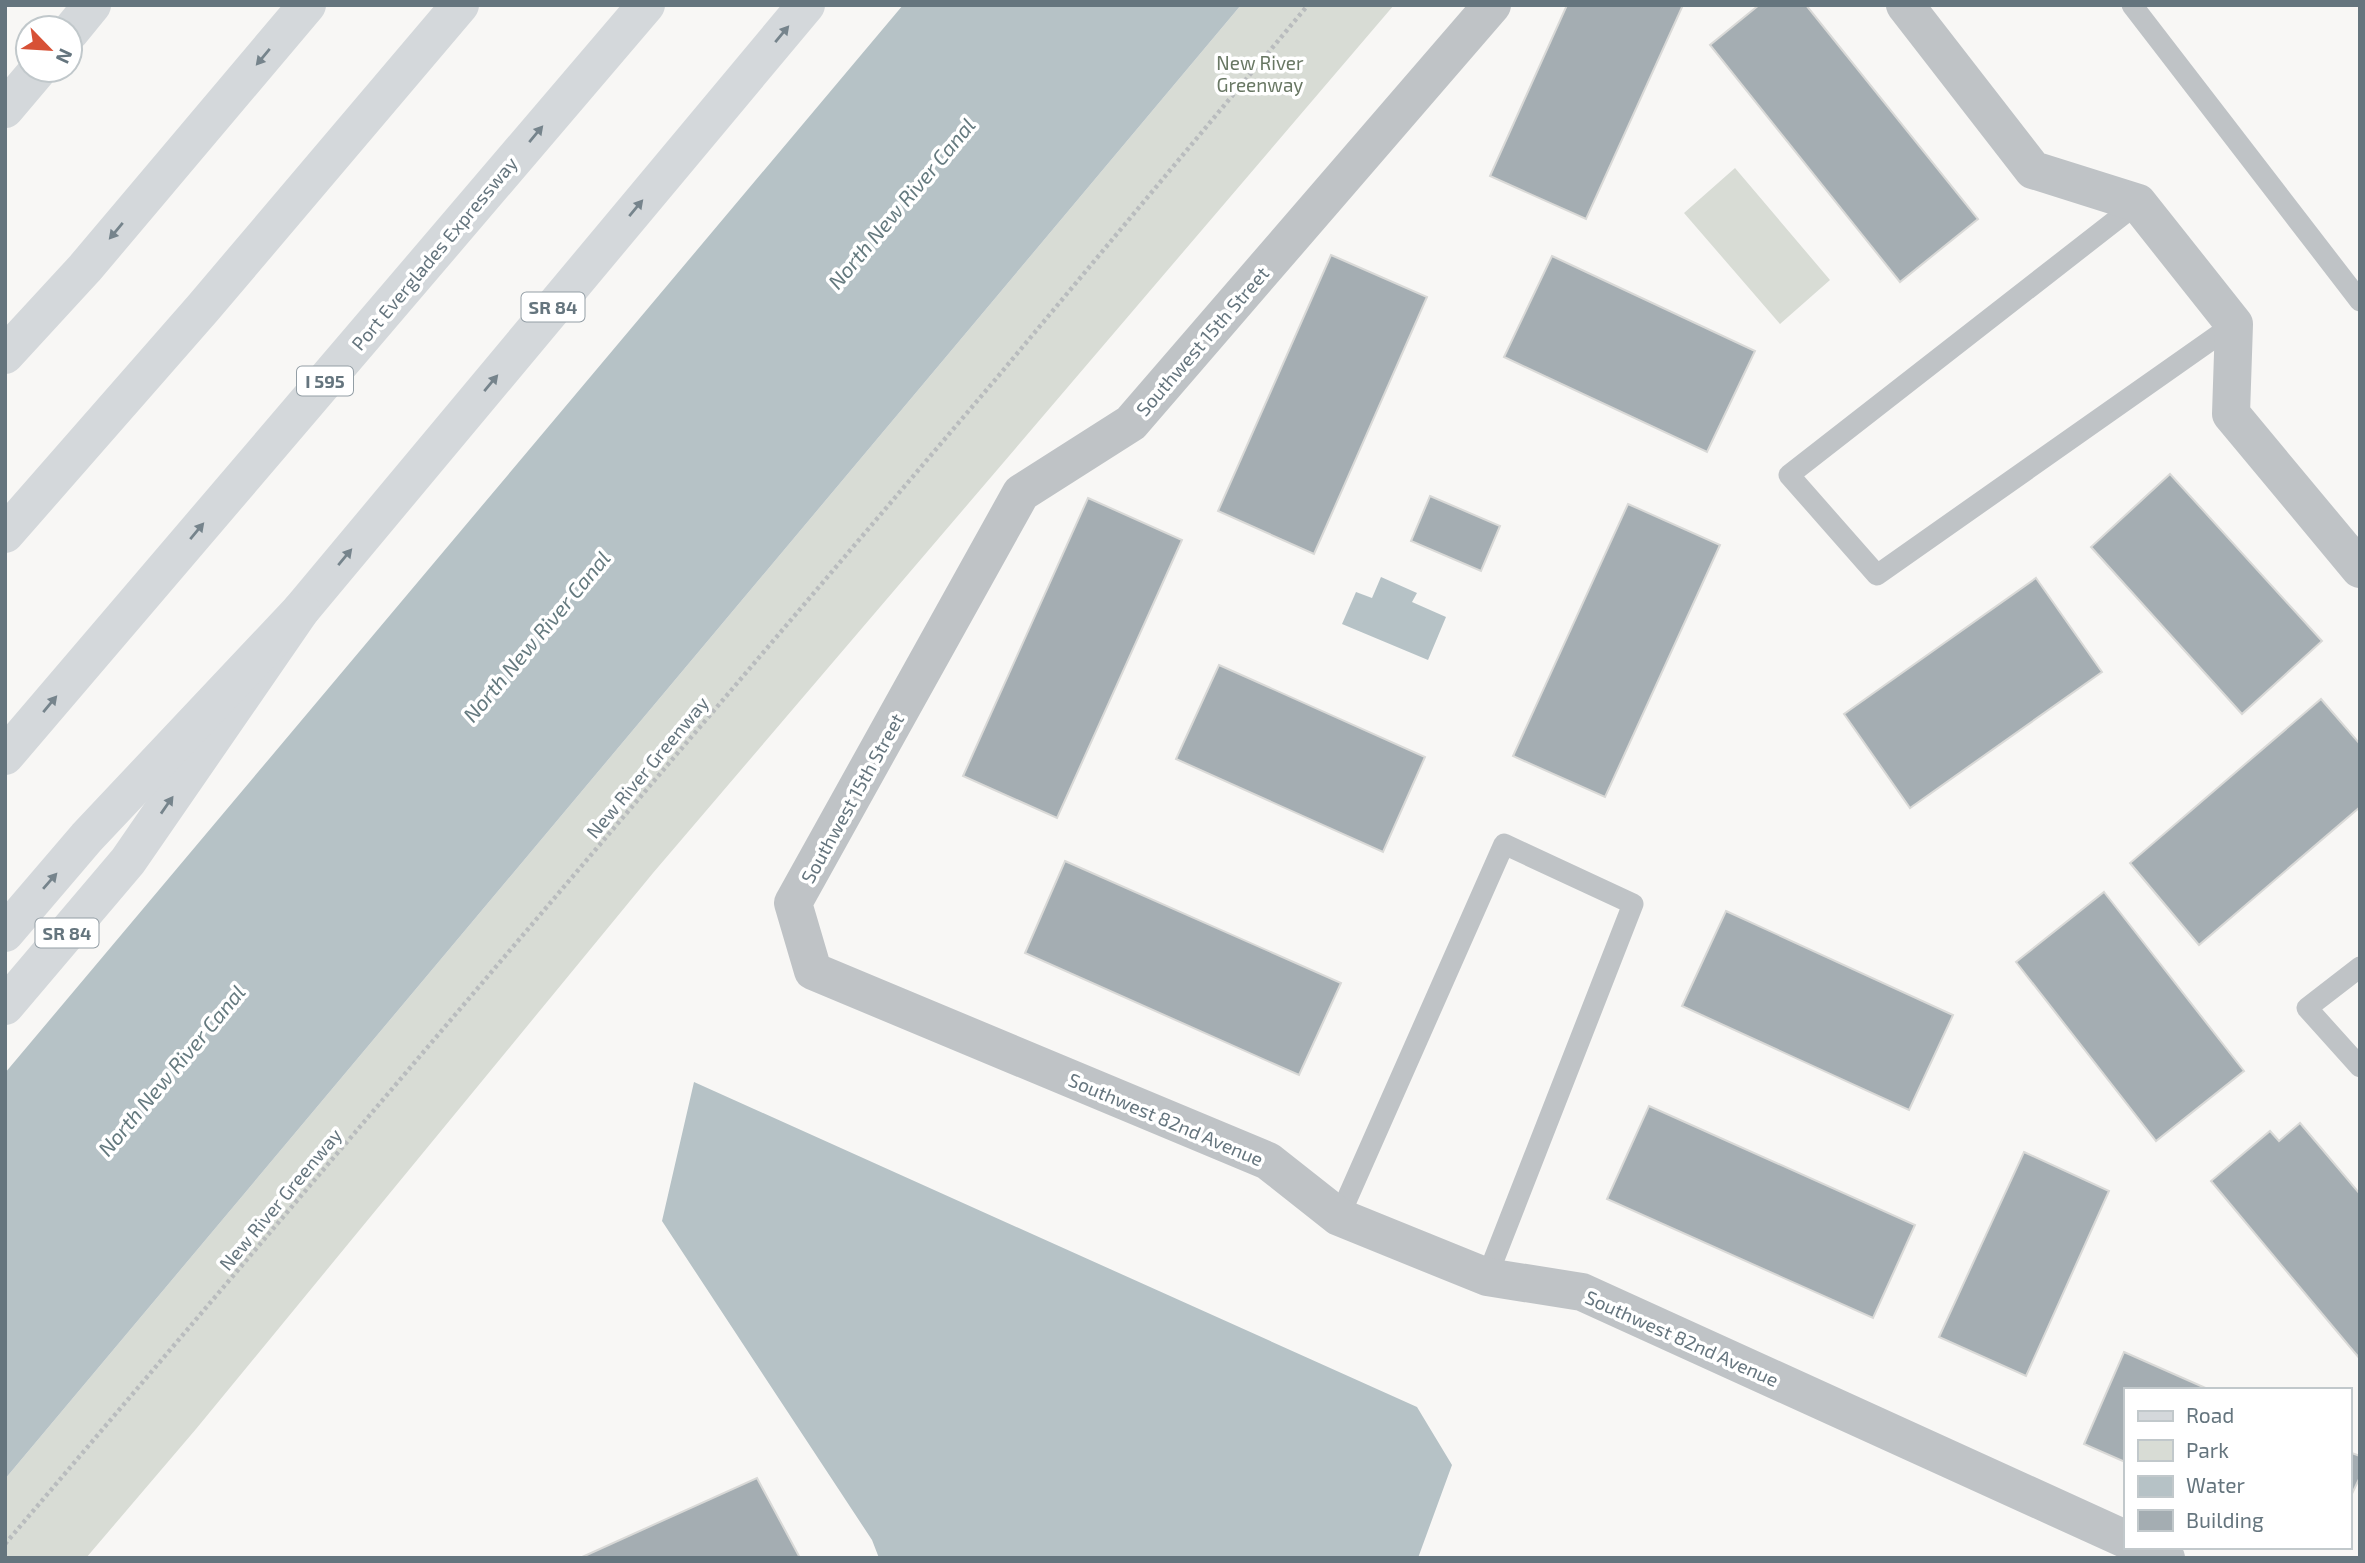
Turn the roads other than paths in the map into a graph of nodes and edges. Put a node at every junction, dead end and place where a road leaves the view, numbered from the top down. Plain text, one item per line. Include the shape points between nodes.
1 (307, 5) edge
2 (460, 5) edge
3 (646, 5) edge
4 (806, 5) edge
5 (1492, 5) edge
6 (1905, 5) edge
7 (2132, 5) edge
8 (26, 84) edge
9 (5, 109) edge
10 (2138, 204) junction
11 (2360, 301) edge
12 (2234, 324) junction
13 (5, 355) edge
14 (5, 534) edge
15 (2360, 569) edge
16 (301, 610) junction
17 (5, 756) edge
18 (5, 933) edge
19 (2360, 967) edge
20 (813, 971) joint
21 (5, 1006) edge
22 (2360, 1067) edge
23 (1339, 1217) junction
24 (1487, 1277) junction
25 (2124, 1539) edge
26 (2147, 1549) edge
27 (2166, 1558) edge

1 -> 13 main road via 85,268
2 - 14 main road
17 -> 3 main road, Port Everglades Expressway / I 595
16 -> 4 main road, SR 84
5 - 20 street, Southwest 15th Street via 1131,423 1021,493 793,904
6 - 10 street via 2033,170
7 - 11 lane
8 - 9 main road
10 - 12 street
10 - 12 lane via 1789,475 1877,575
12 - 15 street via 2231,414
18 -> 16 main road via 87,837
21 -> 16 main road, SR 84 via 128,861
19 - 22 lane via 2307,1008
20 - 23 street, Southwest 82nd Avenue via 1268,1161
23 - 24 street, Southwest 82nd Avenue
23 - 24 lane via 1504,844 1633,904
24 - 25 street, Southwest 82nd Avenue via 1582,1292
26 - 27 street

